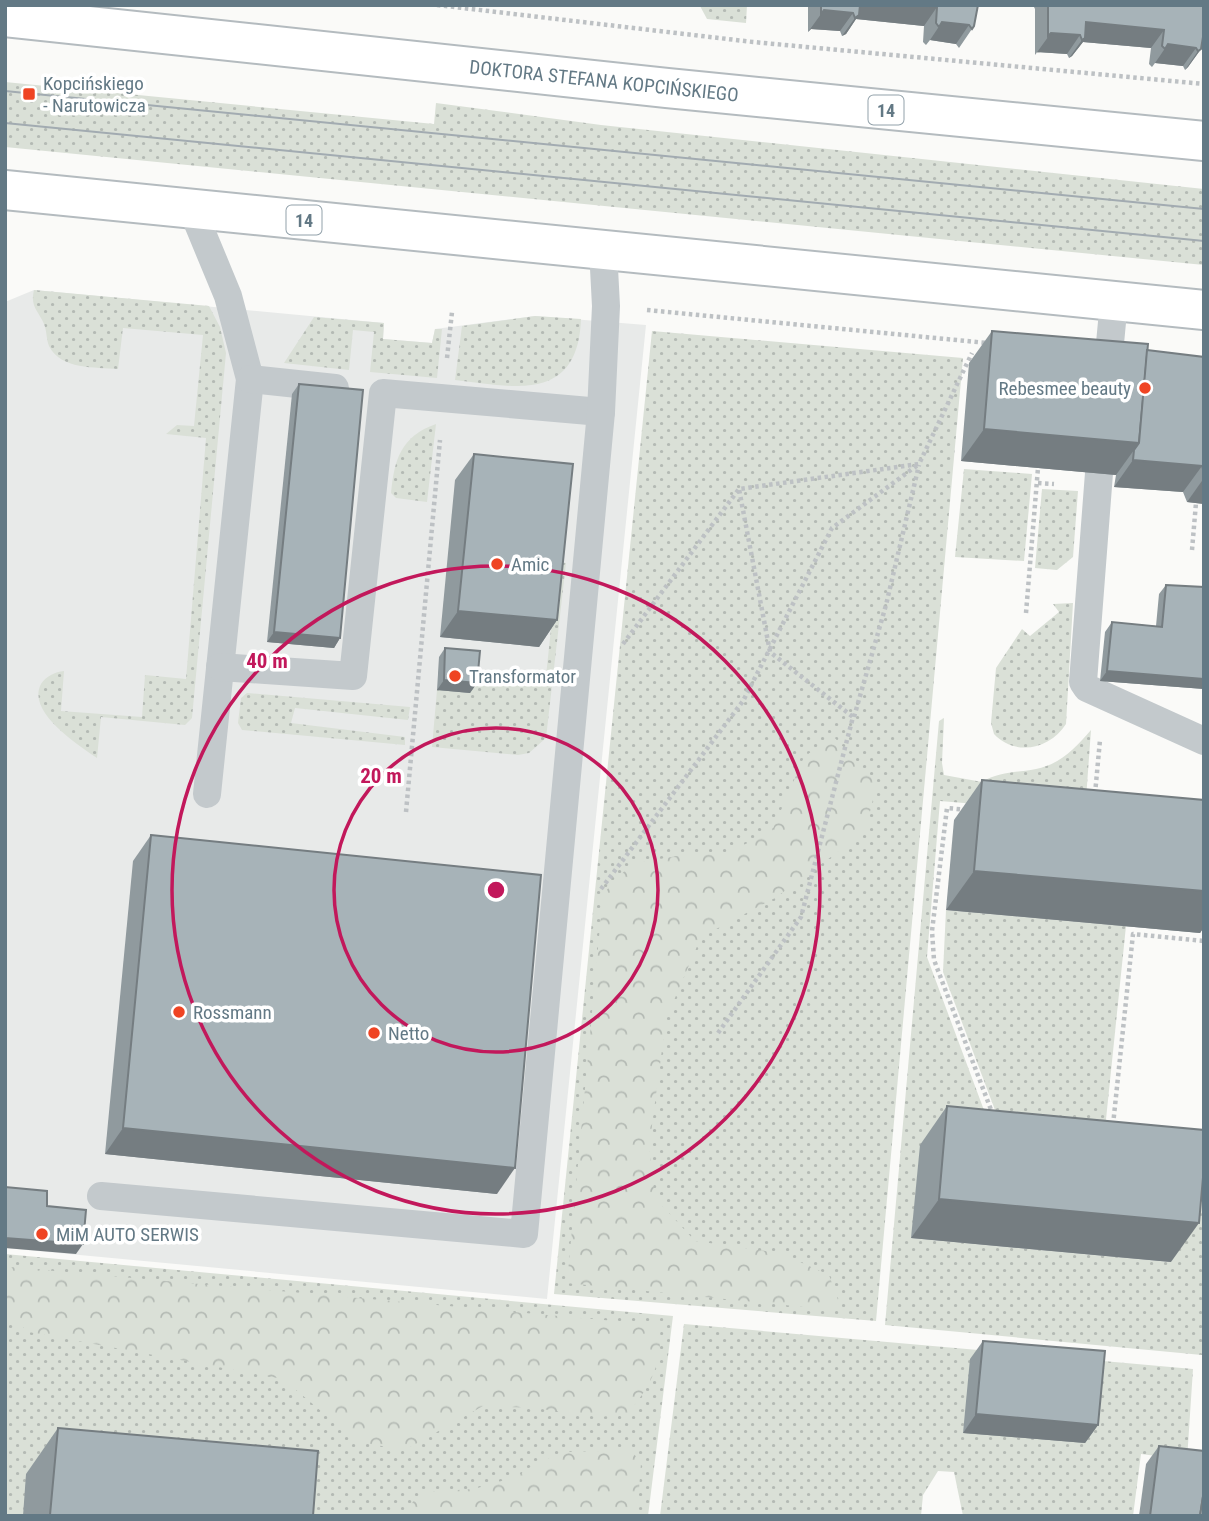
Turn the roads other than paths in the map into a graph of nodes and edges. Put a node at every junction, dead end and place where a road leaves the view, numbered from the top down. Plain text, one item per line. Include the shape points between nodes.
1 (5, 17) edge
2 (1204, 141) edge
3 (5, 190) edge
4 (192, 209) junction
5 (603, 249) junction
6 (1114, 301) junction
7 (1204, 310) edge
8 (1107, 375) edge
9 (250, 379) junction
10 (383, 393) junction
11 (601, 412) junction
12 (1099, 473) edge
13 (220, 667) junction
14 (1204, 741) edge
15 (207, 794) dead end
16 (101, 1196) dead end

1 - 2 main road, DOKTORA STEFANA KOPCIŃSKIEGO / 14
3 - 4 main road, 14
4 - 5 main road, 14
4 - 9 lane via 228,296
5 - 6 main road, 14
5 - 11 lane via 606,306
6 - 7 main road, 14
6 - 8 lane
9 - 10 lane
9 - 13 lane
10 - 11 lane
10 - 13 lane via 353,676
11 - 16 lane via 524,1234
12 - 14 lane via 1083,682 1087,688
13 - 15 lane

